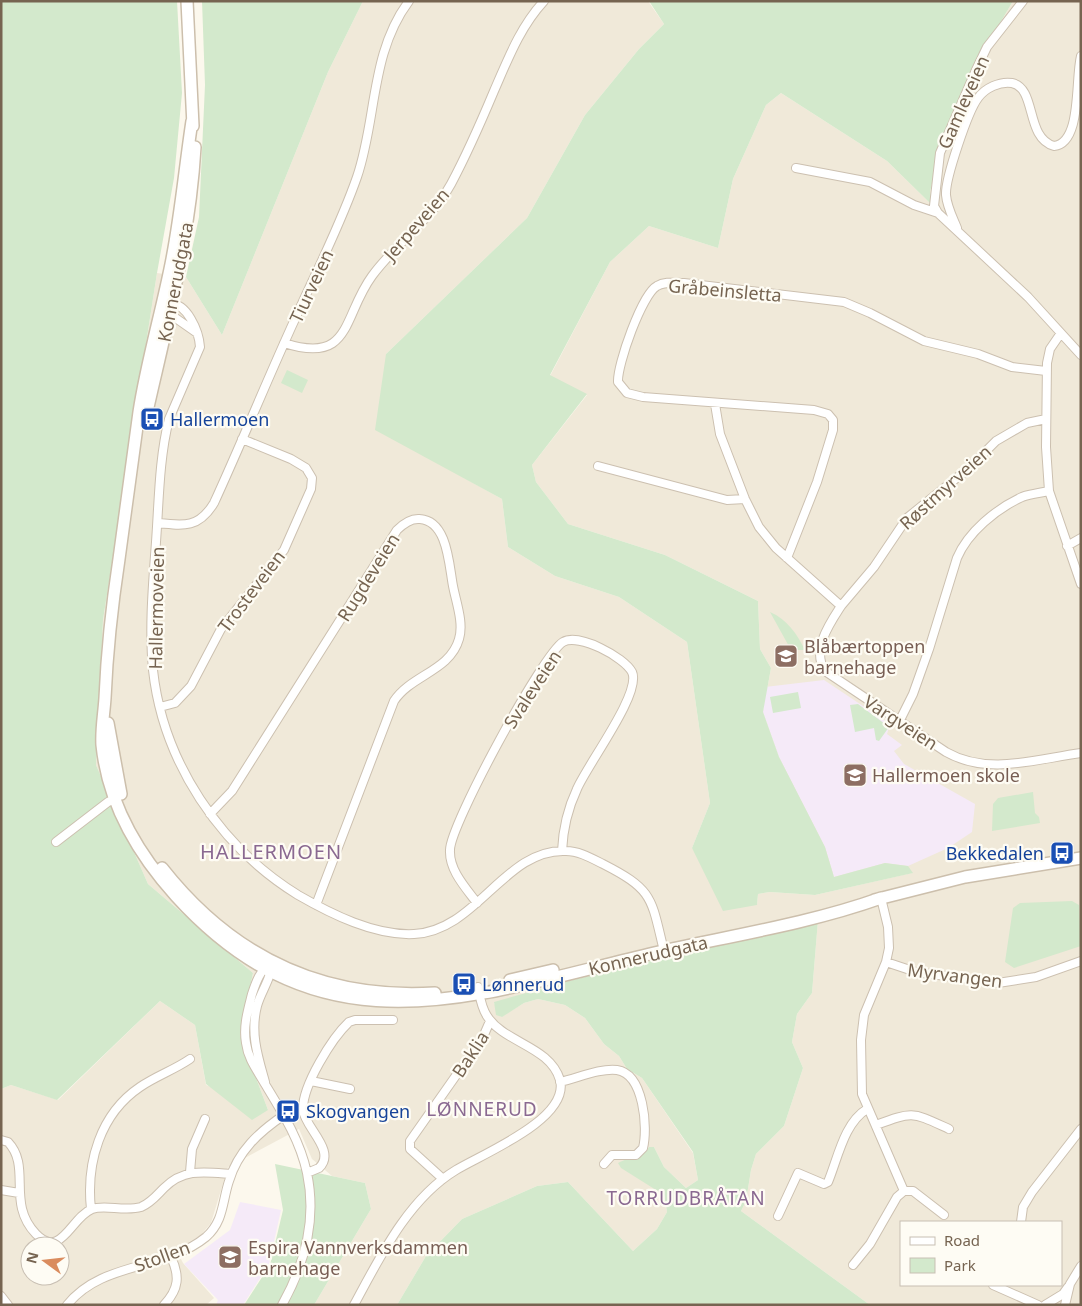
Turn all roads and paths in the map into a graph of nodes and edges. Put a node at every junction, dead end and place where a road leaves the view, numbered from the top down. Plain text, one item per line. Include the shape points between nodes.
1 (187, 1) edge
2 (409, 1) edge
3 (544, 1) edge
4 (1024, 1) edge
5 (1081, 56) edge
6 (796, 168) dead end
7 (938, 213) junction
8 (958, 230) junction
9 (167, 304) junction
10 (169, 315) junction
11 (197, 333) junction
12 (1061, 333) junction
13 (284, 343) junction
14 (1081, 355) edge
15 (1046, 371) junction
16 (715, 404) junction
17 (1046, 419) junction
18 (242, 439) junction
19 (136, 441) junction
20 (598, 466) dead end
21 (1049, 491) junction
22 (745, 499) junction
23 (158, 523) junction
24 (1081, 538) edge
25 (1067, 546) junction
26 (787, 558) junction
27 (1081, 584) edge
28 (842, 606) junction
29 (160, 707) junction
30 (899, 722) junction
31 (1081, 753) edge
32 (118, 797) junction
33 (210, 814) junction
34 (56, 842) dead end
35 (562, 851) junction
36 (1081, 858) edge
37 (881, 898) junction
38 (477, 903) junction
39 (316, 905) junction
40 (663, 948) junction
41 (1081, 961) edge
42 (886, 962) junction
43 (269, 968) junction
44 (479, 991) junction
45 (393, 1020) dead end
46 (490, 1021) junction
47 (190, 1059) dead end
48 (310, 1081) junction
49 (560, 1082) junction
50 (350, 1089) dead end
51 (867, 1109) junction
52 (284, 1115) junction
53 (205, 1119) dead end
54 (876, 1125) junction
55 (949, 1129) dead end
56 (1081, 1129) edge
57 (1, 1140) edge
58 (604, 1164) dead end
59 (190, 1172) junction
60 (307, 1173) junction
61 (231, 1174) junction
62 (443, 1179) junction
63 (1, 1190) edge
64 (904, 1191) junction
65 (18, 1193) junction
66 (91, 1209) junction
67 (944, 1215) dead end
68 (778, 1216) dead end
69 (1021, 1221) edge
70 (171, 1257) junction
71 (853, 1265) dead end
72 (1081, 1266) edge
73 (1070, 1284) junction
74 (995, 1286) edge
75 (1, 1296) edge
76 (8, 1305) edge
77 (67, 1305) edge
78 (164, 1305) edge
79 (282, 1305) edge
80 (354, 1305) edge
81 (1038, 1305) edge
82 (1045, 1305) edge
83 (1065, 1305) edge

1 - 9 main road, Konnerudgata via 192,121
2 - 13 street, Tiurveien via 394,25 381,60 367,144 357,178
3 - 13 street, Jerpeveien via 521,32 450,185 429,214 372,276 341,336 324,348
4 - 7 street, Gamleveien via 983,54 942,148 934,197
5 - 8 street via 1075,126 1063,144 1054,146 1042,139 1027,98 1017,85 1008,83 992,87 977,98 947,183 948,203
6 - 7 street via 870,182 914,205
7 - 8 street
8 - 12 street
9 - 10 main road, Konnerudgata
9 - 11 street via 186,313
9 - 19 main road, Konnerudgata via 146,372
10 - 11 street via 180,319
10 - 19 main road, Konnerudgata via 144,423
11 - 23 street, Hallermoveien via 200,341 198,353 166,431
12 - 14 street
12 - 15 street via 1050,349
13 - 18 street, Tiurveien
15 - 16 street, Gråbeinsletta via 1012,367 978,354 924,341 844,302 684,283 668,282 657,286 644,301 637,318 619,368 618,382 634,396
15 - 17 street
16 - 22 street via 717,424
16 - 26 street, Gråbeinsletta via 814,410 828,414 833,420 818,482
17 - 21 street
17 - 28 street, Røstmyrveien via 1027,423 996,442 907,518 874,567
18 - 23 street, Tiurveien via 206,516 193,523
18 - 29 street, Trosteveien via 306,468 312,478 311,489 284,550 221,629 191,686 175,703
19 - 32 main road, Konnerudgata via 111,613 104,704 103,749
20 - 22 street via 727,500
21 - 25 street
21 - 30 street via 1011,504 987,520 964,544 913,694
22 - 26 street via 759,527
23 - 29 street, Hallermoveien via 151,633
24 - 25 street
25 - 27 street
26 - 28 street
28 - 30 street, Vargveien via 825,636 820,654 822,667
29 - 33 street, Hallermoveien via 184,772
30 - 31 street, Vargveien via 952,755 976,764 1014,763
32 - 34 street
32 - 43 main road, Konnerudgata via 138,847 168,888 208,928
33 - 39 street, Hallermoveien via 232,841 274,880
33 - 39 street, Rugdeveien via 232,792 397,530 413,519 424,520 434,526 445,548 459,618 459,640 446,660 405,688 394,702
35 - 38 street, Hallermoveien via 532,858
35 - 38 street, Svaleveien via 567,816 576,790 628,702 634,683 632,671 625,664 579,639 561,643 548,659 489,759 452,836 450,850 455,871
35 - 40 street, Hallermoveien via 595,860 638,884 652,905
36 - 37 main road, Konnerudgata via 965,877
37 - 40 main road, Konnerudgata
37 - 42 street via 889,937
38 - 39 street, Hallermoveien via 450,924 411,934 365,925
40 - 44 main road, Konnerudgata
41 - 42 street, Myrvangen via 1036,977 998,983 916,972
42 - 51 street via 868,1002 862,1025 862,1094
43 - 44 main road, Konnerudgata via 313,989 366,1000 408,1003
43 - 52 street via 250,1003 245,1031 249,1055 256,1071
44 - 46 street via 482,1007
45 - 48 street via 348,1022
46 - 49 street via 544,1057
46 - 62 street, Baklia via 483,1037 410,1141 410,1149
47 - 66 street via 140,1087 108,1119 94,1158
48 - 50 street
48 - 60 street via 303,1109 322,1146 324,1157 318,1168
49 - 58 street via 618,1070 631,1077 638,1089 643,1148 636,1155 612,1155
49 - 62 street via 555,1104 542,1118
51 - 54 street
51 - 68 street via 860,1114 848,1134 828,1182 824,1184 798,1174
52 - 60 street
52 - 61 street, Stollen via 254,1139 240,1155
53 - 59 street via 192,1149
54 - 55 street via 909,1114
54 - 64 street
56 - 69 street via 1032,1192 1023,1207
57 - 65 street via 8,1142 16,1153 20,1174
59 - 61 street
59 - 66 street via 172,1181 143,1206 128,1210
60 - 79 street via 308,1237 301,1266
61 - 70 street, Stollen via 221,1215 214,1228 199,1242
62 - 80 street via 403,1222
63 - 65 street
64 - 67 street via 913,1192
64 - 71 street
65 - 66 street via 32,1229 49,1241 61,1240 80,1216
70 - 77 street, Stollen via 103,1277 82,1289
70 - 78 street via 177,1284 172,1297
72 - 73 street
73 - 82 street via 1063,1294
73 - 83 street
74 - 81 street
75 - 76 street

